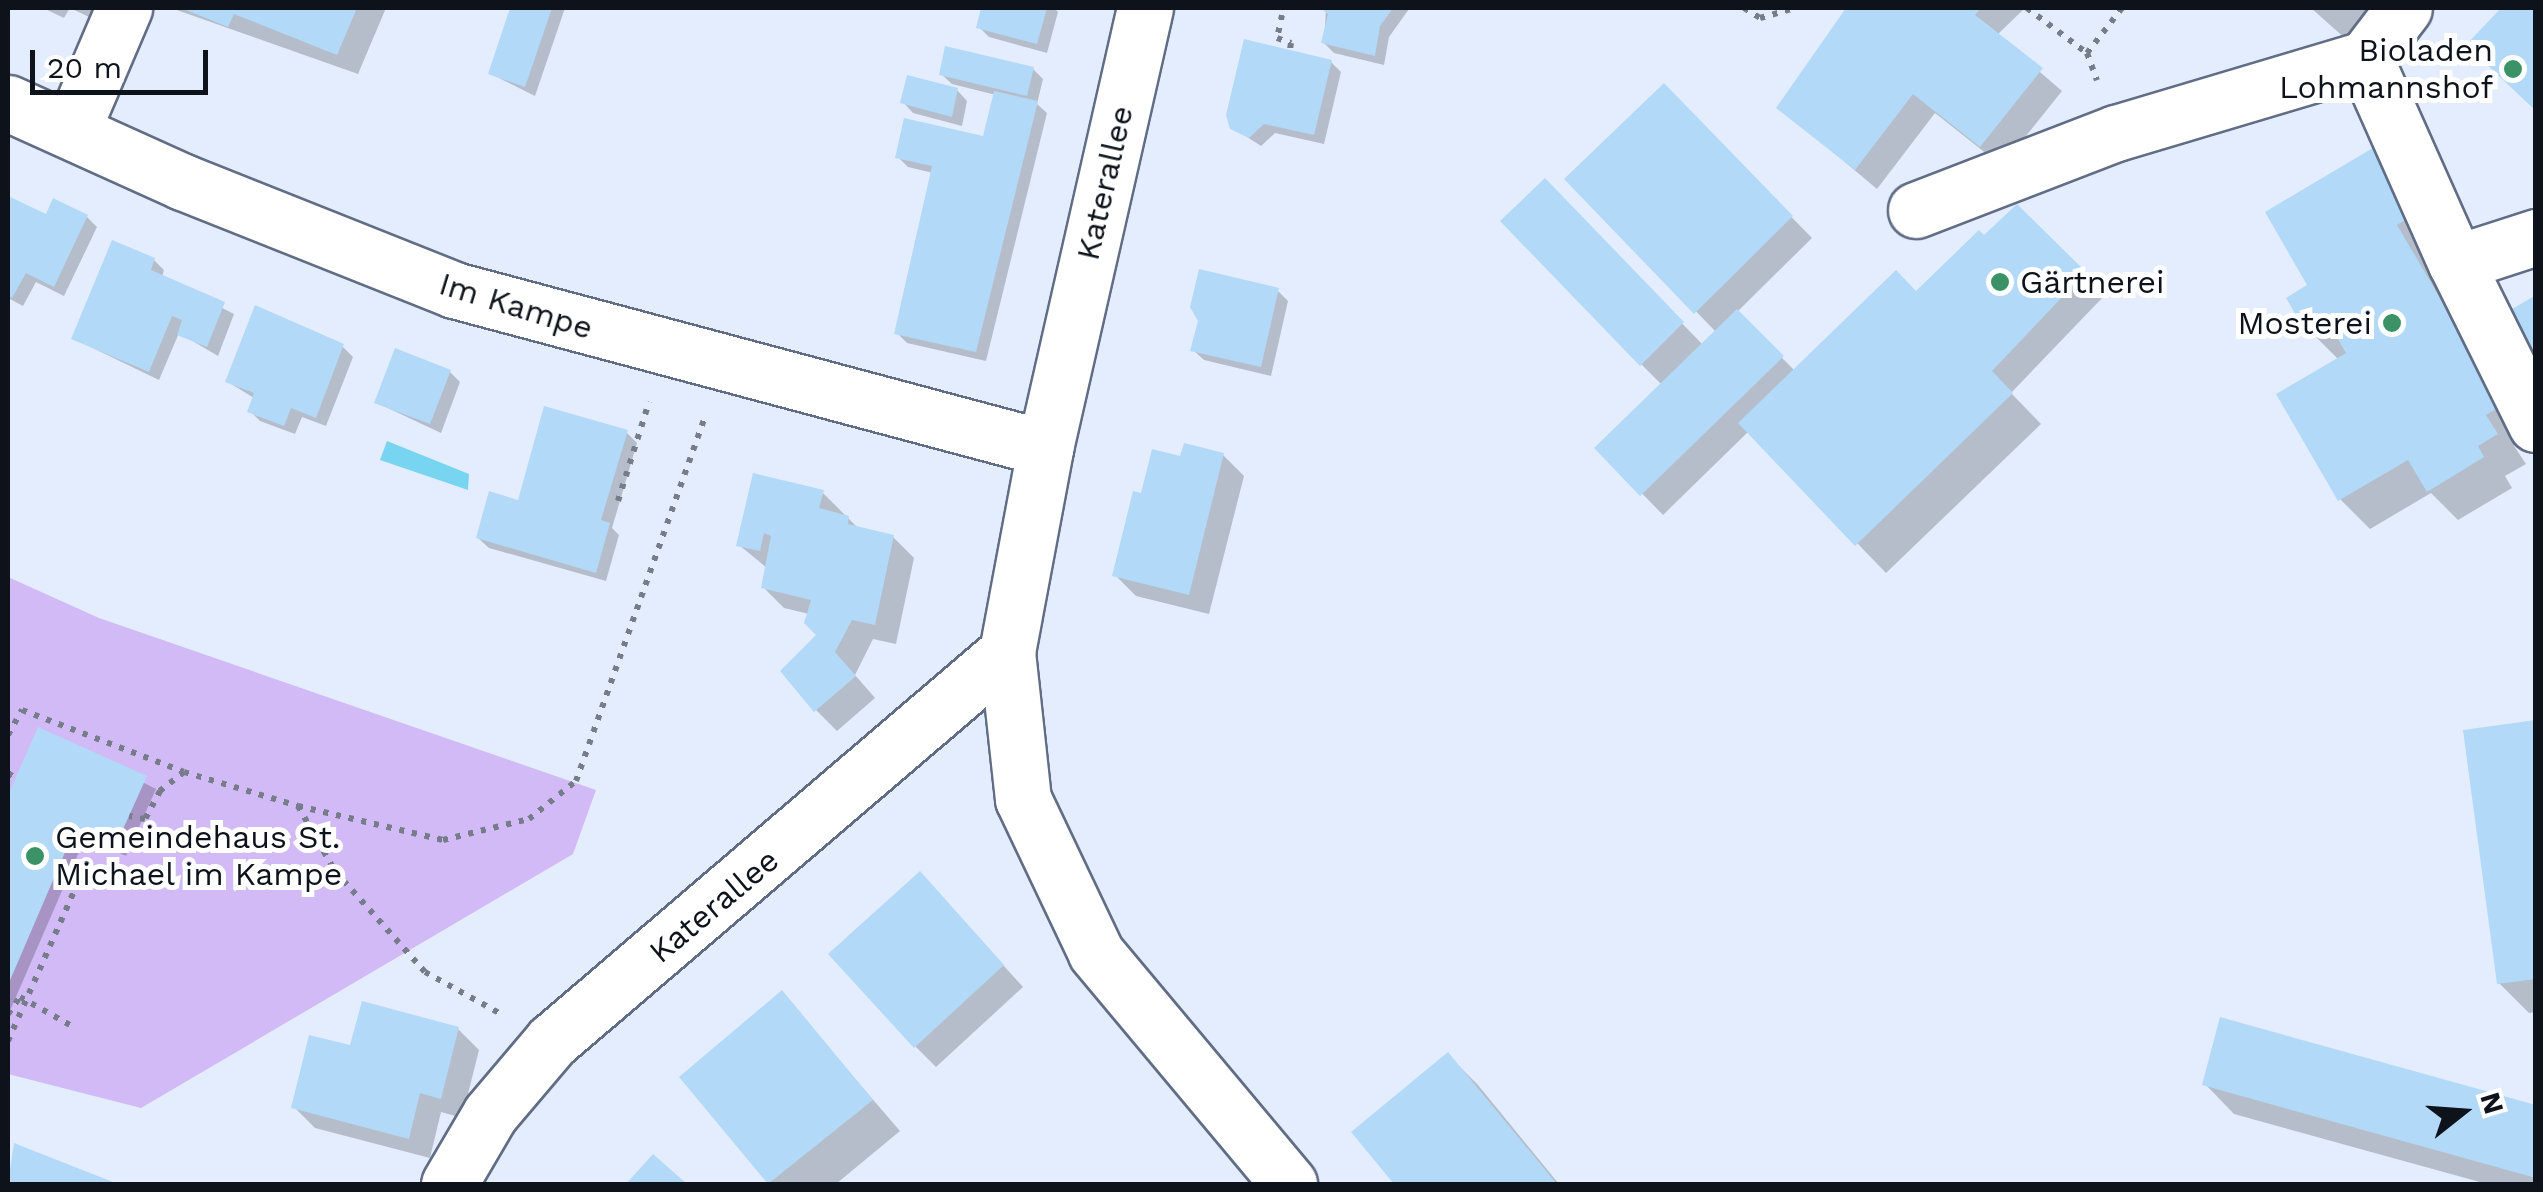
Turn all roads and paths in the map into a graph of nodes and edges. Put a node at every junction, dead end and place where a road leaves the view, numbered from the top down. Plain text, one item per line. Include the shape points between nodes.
1 (124, 8) edge
2 (1145, 8) edge
3 (1744, 8) edge
4 (1794, 8) edge
5 (2027, 8) edge
6 (2122, 8) edge
7 (2404, 8) edge
8 (1282, 15) dead end
9 (1290, 49) dead end
10 (2365, 59) junction
11 (8, 103) edge
12 (72, 130) junction
13 (1916, 210) dead end
14 (2536, 237) edge
15 (2456, 263) junction
16 (666, 351) junction
17 (723, 366) junction
18 (2536, 424) edge
19 (1044, 448) junction
20 (618, 500) dead end
21 (1007, 652) junction
22 (8, 735) edge
23 (184, 772) junction
24 (298, 806) junction
25 (128, 816) dead end
26 (97, 840) dead end
27 (8, 1014) edge
28 (70, 1025) dead end
29 (8, 1040) edge
30 (552, 1041) junction
31 (449, 1184) edge
32 (1289, 1184) edge

1 - 12 street
2 - 19 street, Katerallee
3 - 4 path via 1760,18
5 - 6 path via 2087,54
7 - 10 street
8 - 9 path via 1277,38 1291,42
10 - 13 street via 2116,133
10 - 15 street
11 - 12 street, Im Kampe
12 - 16 street, Im Kampe via 182,182 454,290
14 - 15 street
15 - 18 street
16 - 17 street, Im Kampe
16 - 20 path
17 - 19 street, Im Kampe
17 - 24 path via 576,781 529,818 443,840
19 - 21 street, Katerallee
21 - 30 street, Katerallee
21 - 32 street, Katerallee via 1022,799 1096,952
22 - 23 path via 22,710
23 - 24 path
23 - 25 path via 160,792 145,818
24 - 30 path via 335,871 425,972
26 - 29 path
27 - 28 path, bridge via 20,996
30 - 31 street, Katerallee via 490,1114

